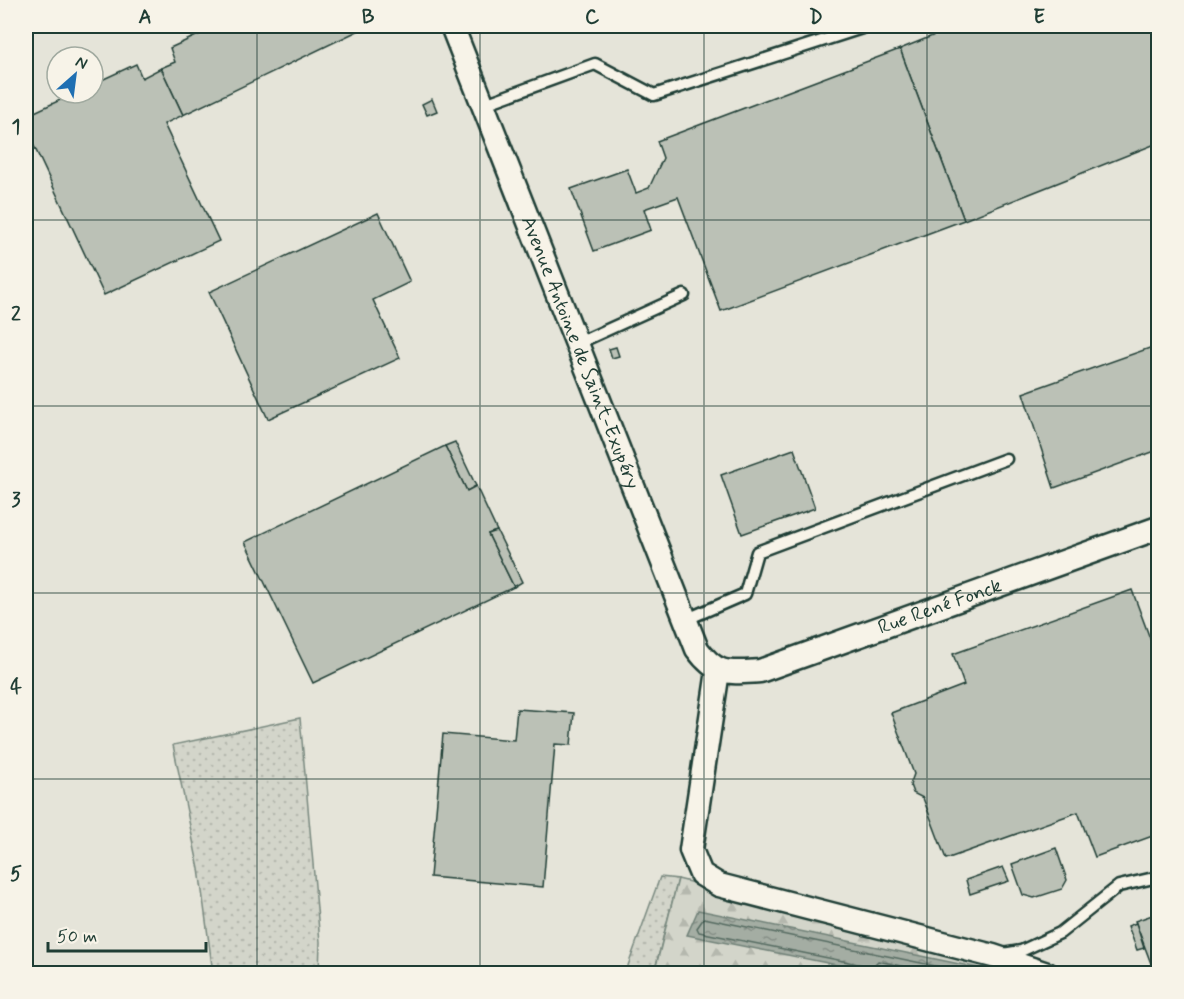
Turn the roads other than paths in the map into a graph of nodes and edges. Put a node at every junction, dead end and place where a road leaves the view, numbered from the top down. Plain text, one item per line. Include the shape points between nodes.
1 (452, 26) edge
2 (868, 26) edge
3 (485, 104) junction
4 (684, 295) dead end
5 (576, 344) junction
6 (1006, 459) dead end
7 (1158, 528) edge
8 (685, 621) junction
9 (718, 671) junction
10 (1158, 877) edge
11 (993, 956) junction
12 (1047, 974) edge

1 - 3 street, Avenue Antoine de Saint-Exupéry
2 - 3 lane via 654,95 595,64
3 - 5 street, Avenue Antoine de Saint-Exupéry
4 - 5 lane
5 - 8 street, Avenue Antoine de Saint-Exupéry
6 - 8 lane via 757,552 745,594
7 - 9 street, Rue René Fonck via 760,671
8 - 9 street, Avenue Antoine de Saint-Exupéry via 697,649
9 - 11 street via 691,850 701,874 719,885
10 - 11 lane via 1119,886 1060,933 1021,951
11 - 12 street

